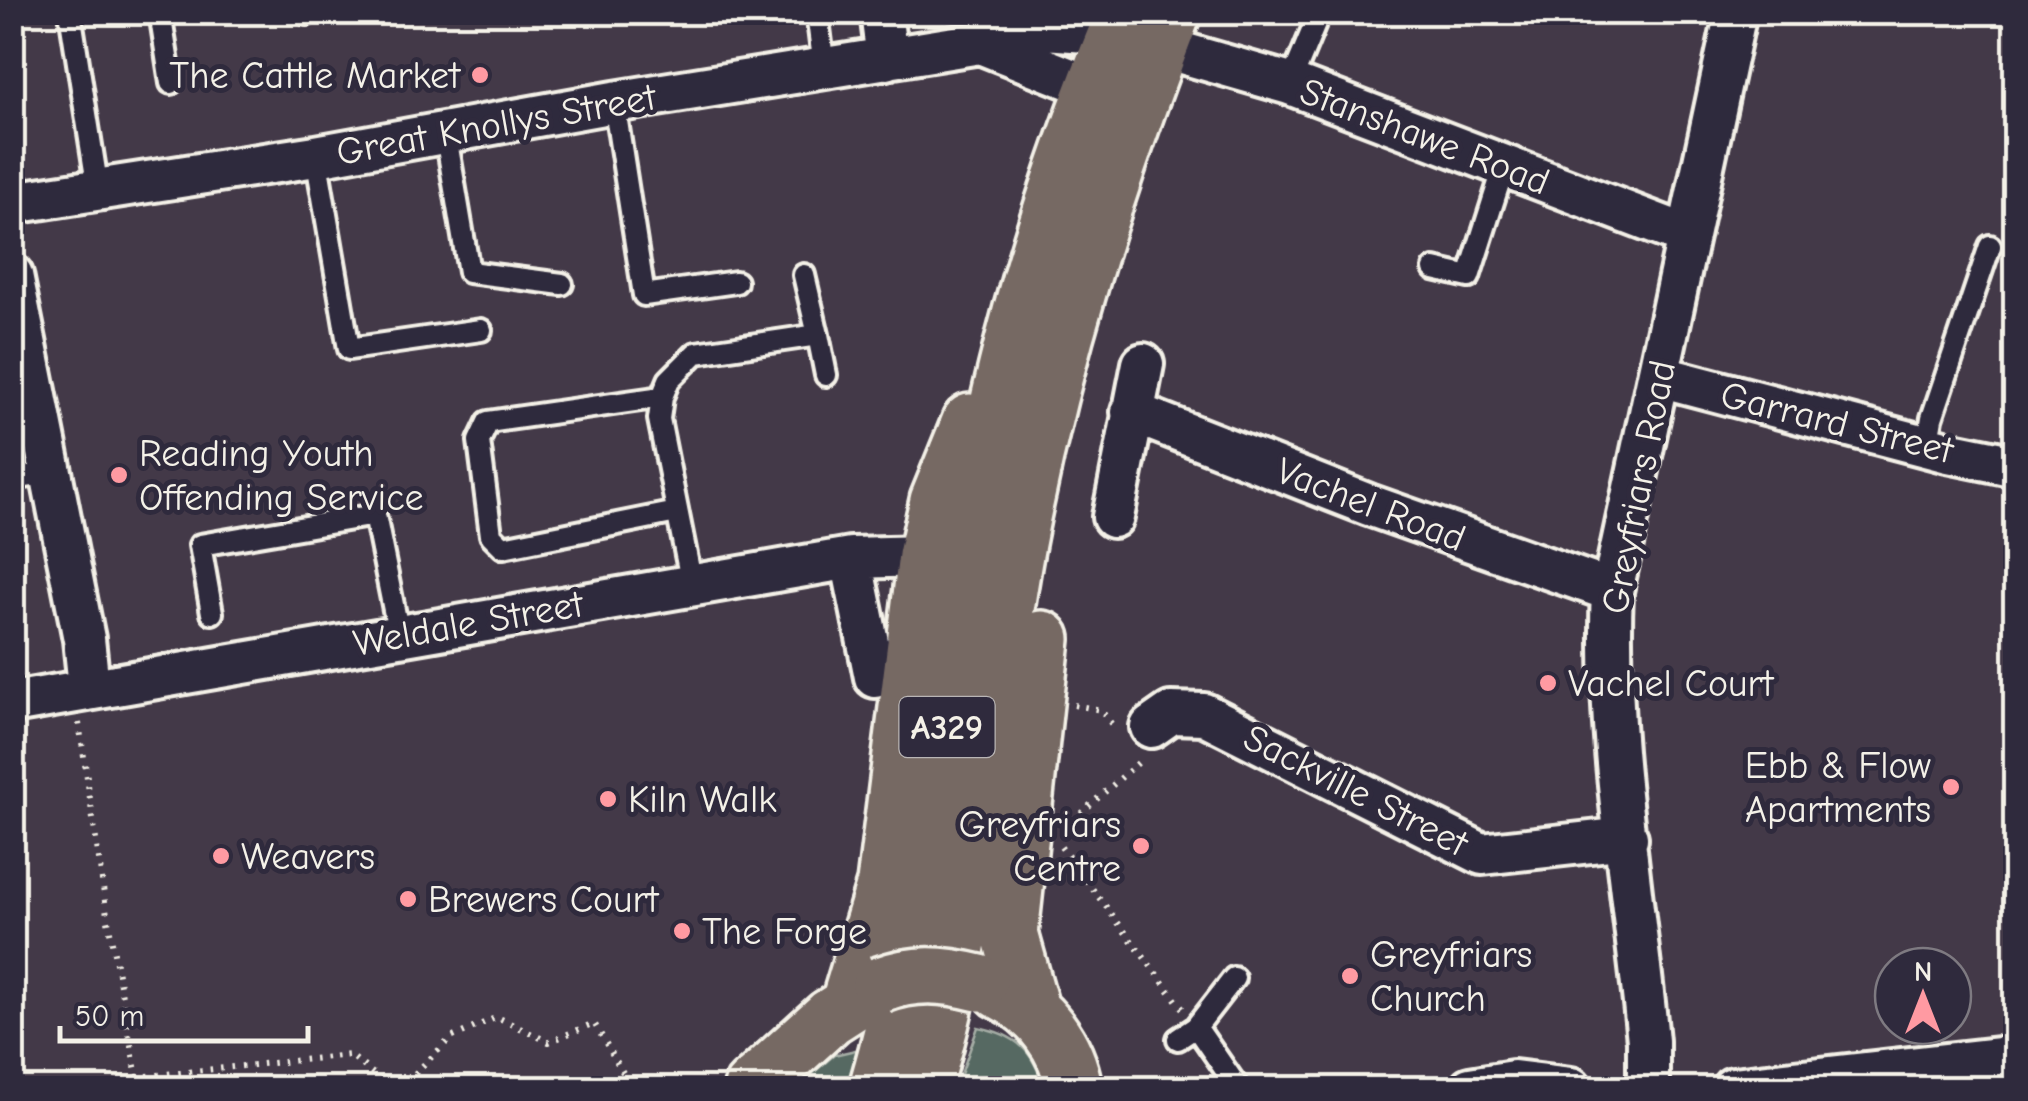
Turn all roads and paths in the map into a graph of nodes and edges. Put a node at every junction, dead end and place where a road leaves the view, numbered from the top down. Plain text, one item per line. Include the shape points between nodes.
1 (70, 12) edge
2 (160, 12) edge
3 (817, 12) edge
4 (881, 12) edge
5 (1320, 12) edge
6 (1736, 12) edge
7 (1149, 24) edge
8 (980, 43) junction
9 (887, 58) junction
10 (824, 68) junction
11 (171, 83) dead end
12 (1290, 84) junction
13 (1093, 88) junction
14 (614, 102) junction
15 (445, 130) junction
16 (316, 156) junction
17 (1504, 167) junction
18 (98, 190) junction
19 (12, 203) edge
20 (1688, 236) junction
21 (1990, 246) dead end
22 (1434, 269) dead end
23 (12, 275) edge
24 (804, 275) dead end
25 (736, 282) dead end
26 (562, 284) dead end
27 (1070, 313) junction
28 (481, 330) dead end
29 (818, 334) junction
30 (1143, 364) dead end
31 (1005, 370) junction
32 (826, 376) dead end
33 (1659, 376) junction
34 (662, 398) junction
35 (1132, 412) junction
36 (1927, 447) junction
37 (2016, 466) edge
38 (32, 476) edge
39 (678, 512) junction
40 (1113, 517) dead end
41 (926, 556) junction
42 (851, 558) junction
43 (692, 585) junction
44 (1612, 591) junction
45 (212, 613) dead end
46 (400, 635) junction
47 (875, 677) dead end
48 (82, 689) junction
49 (1033, 698) junction
50 (12, 702) edge
51 (1135, 743) junction
52 (1626, 838) junction
53 (1234, 978) dead end
54 (864, 994) junction
55 (1031, 1009) junction
56 (1187, 1033) junction
57 (2016, 1056) edge
58 (137, 1077) junction
59 (96, 1088) edge
60 (391, 1088) edge
61 (400, 1088) edge
62 (632, 1088) edge
63 (752, 1088) edge
64 (877, 1088) edge
65 (923, 1088) edge
66 (1074, 1088) edge
67 (1238, 1088) edge
68 (1470, 1088) edge
69 (1571, 1088) edge
70 (1645, 1088) edge
71 (1733, 1088) edge

1 - 18 lane
2 - 11 lane
3 - 10 lane
4 - 9 street
5 - 12 lane
6 - 20 street, Greyfriars Road
7 - 8 street, Great Knollys Street via 1030,28
7 - 12 street, Stanshawe Road
7 - 13 main road, A329
7 - 27 main road, A329
8 - 9 street, Great Knollys Street
8 - 13 street
9 - 10 street, Great Knollys Street
10 - 14 street, Great Knollys Street
12 - 17 street, Stanshawe Road
13 - 31 main road, A329
14 - 15 street, Great Knollys Street
14 - 25 lane via 644,295
15 - 16 street, Great Knollys Street
15 - 26 lane via 469,272
16 - 18 street, Great Knollys Street
16 - 28 lane via 349,350
17 - 20 street, Stanshawe Road
17 - 22 lane via 1469,276
18 - 19 street, Great Knollys Street
20 - 33 street, Greyfriars Road
21 - 36 lane
23 - 38 street
24 - 29 lane
27 - 49 main road via 1071,428
27 - 65 main road, A329 via 1016,546 954,967
29 - 32 lane
29 - 34 lane via 696,353 669,380
30 - 35 street
31 - 41 main road via 963,432
31 - 64 main road, A329 via 920,910
33 - 36 street, Garrard Street
33 - 44 street, Greyfriars Road
34 - 39 lane via 659,419
34 - 39 lane via 488,422 479,441 491,535 502,546
35 - 40 street
35 - 44 street, Vachel Road
36 - 37 street, Garrard Street
38 - 48 street via 84,639
39 - 43 lane
41 - 42 street, Weldale Street
41 - 54 main road via 886,884
42 - 43 street, Weldale Street
42 - 47 street
43 - 46 street, Weldale Street
44 - 52 street, Greyfriars Road
45 - 46 lane via 200,545 375,514
46 - 48 street, Weldale Street
48 - 50 street, Weldale Street
48 - 58 path via 107,915
49 - 51 path via 1101,710
49 - 55 main road via 1010,934
51 - 52 street, Sackville Street via 1171,713 1204,714 1482,854
51 - 56 path via 1054,836
52 - 70 street, Greyfriars Road via 1648,1041
53 - 56 lane
54 - 55 main road, bridge via 922,974 979,983
54 - 63 main road
55 - 66 main road via 1061,1049
56 - 67 lane
57 - 71 street
58 - 59 path
58 - 60 path via 350,1055
61 - 62 path via 451,1038 497,1018 549,1042 594,1023
68 - 69 street via 1514,1081

